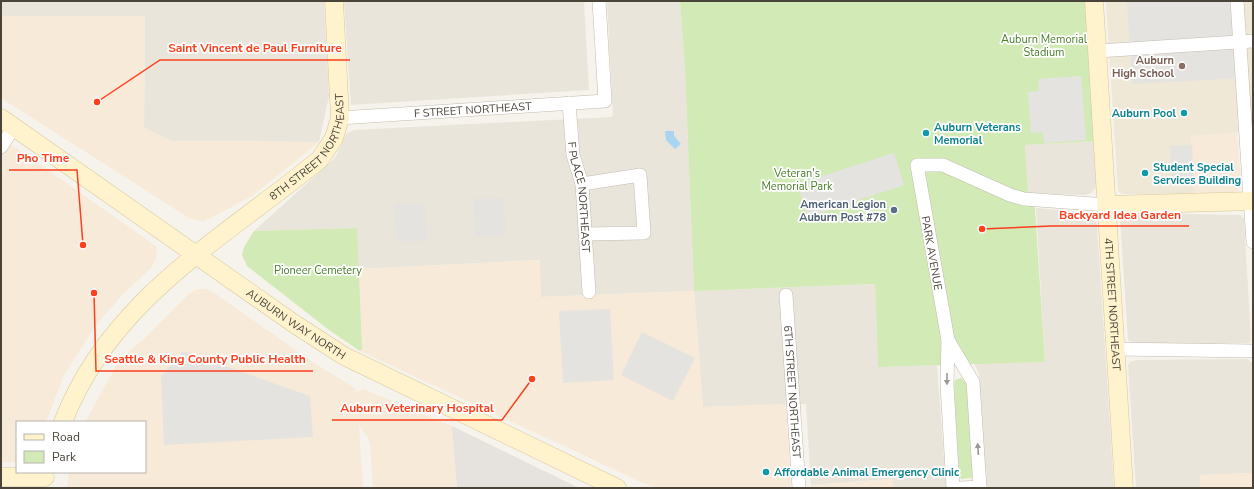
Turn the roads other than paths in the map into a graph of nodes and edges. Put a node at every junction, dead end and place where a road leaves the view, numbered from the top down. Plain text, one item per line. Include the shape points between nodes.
1 (334, 1) edge
2 (599, 1) edge
3 (1094, 1) edge
4 (1237, 1) edge
5 (1253, 41) edge
6 (1239, 42) junction
7 (1098, 51) junction
8 (569, 103) junction
9 (340, 118) junction
10 (7, 122) edge
11 (1, 147) edge
12 (582, 184) junction
13 (1252, 201) edge
14 (1106, 205) junction
15 (586, 234) junction
16 (1253, 242) edge
17 (196, 254) junction
18 (589, 292) dead end
19 (786, 295) dead end
20 (948, 340) junction
21 (1116, 349) junction
22 (1253, 351) edge
23 (63, 421) edge
24 (1, 477) edge
25 (45, 479) edge
26 (617, 488) edge
27 (799, 488) edge
28 (953, 488) edge
29 (961, 488) edge
30 (980, 488) edge
31 (1124, 488) edge

1 - 9 street, 8TH STREET NORTHEAST
2 - 8 street, F STREET NORTHEAST via 605,101
3 - 7 street, 4TH STREET NORTHEAST
4 - 6 street
5 - 6 street
6 - 7 street
6 - 13 street
7 - 14 street, 4TH STREET NORTHEAST
8 - 9 street, F STREET NORTHEAST
8 - 12 street, F PLACE NORTHEAST via 573,155
9 - 17 street, 8TH STREET NORTHEAST via 334,138 320,159
10 - 11 street
10 - 17 street, AUBURN WAY NORTH
12 - 15 street, F PLACE NORTHEAST
12 - 15 street via 640,175 644,233
13 - 14 street
13 - 16 street
14 - 20 street, PARK AVENUE via 1024,199 943,165 917,165
14 - 21 street, 4TH STREET NORTHEAST
15 - 18 street, F PLACE NORTHEAST
17 - 23 street, 8TH STREET NORTHEAST via 136,308 105,344 74,396
17 - 26 street, AUBURN WAY NORTH via 349,359
19 - 27 street, 6TH STREET NORTHEAST
20 -> 28 street, PARK AVENUE via 947,384
30 -> 20 street, PARK AVENUE via 973,382
21 - 22 street
21 - 31 street, 4TH STREET NORTHEAST
24 - 25 street
29 - 30 street

